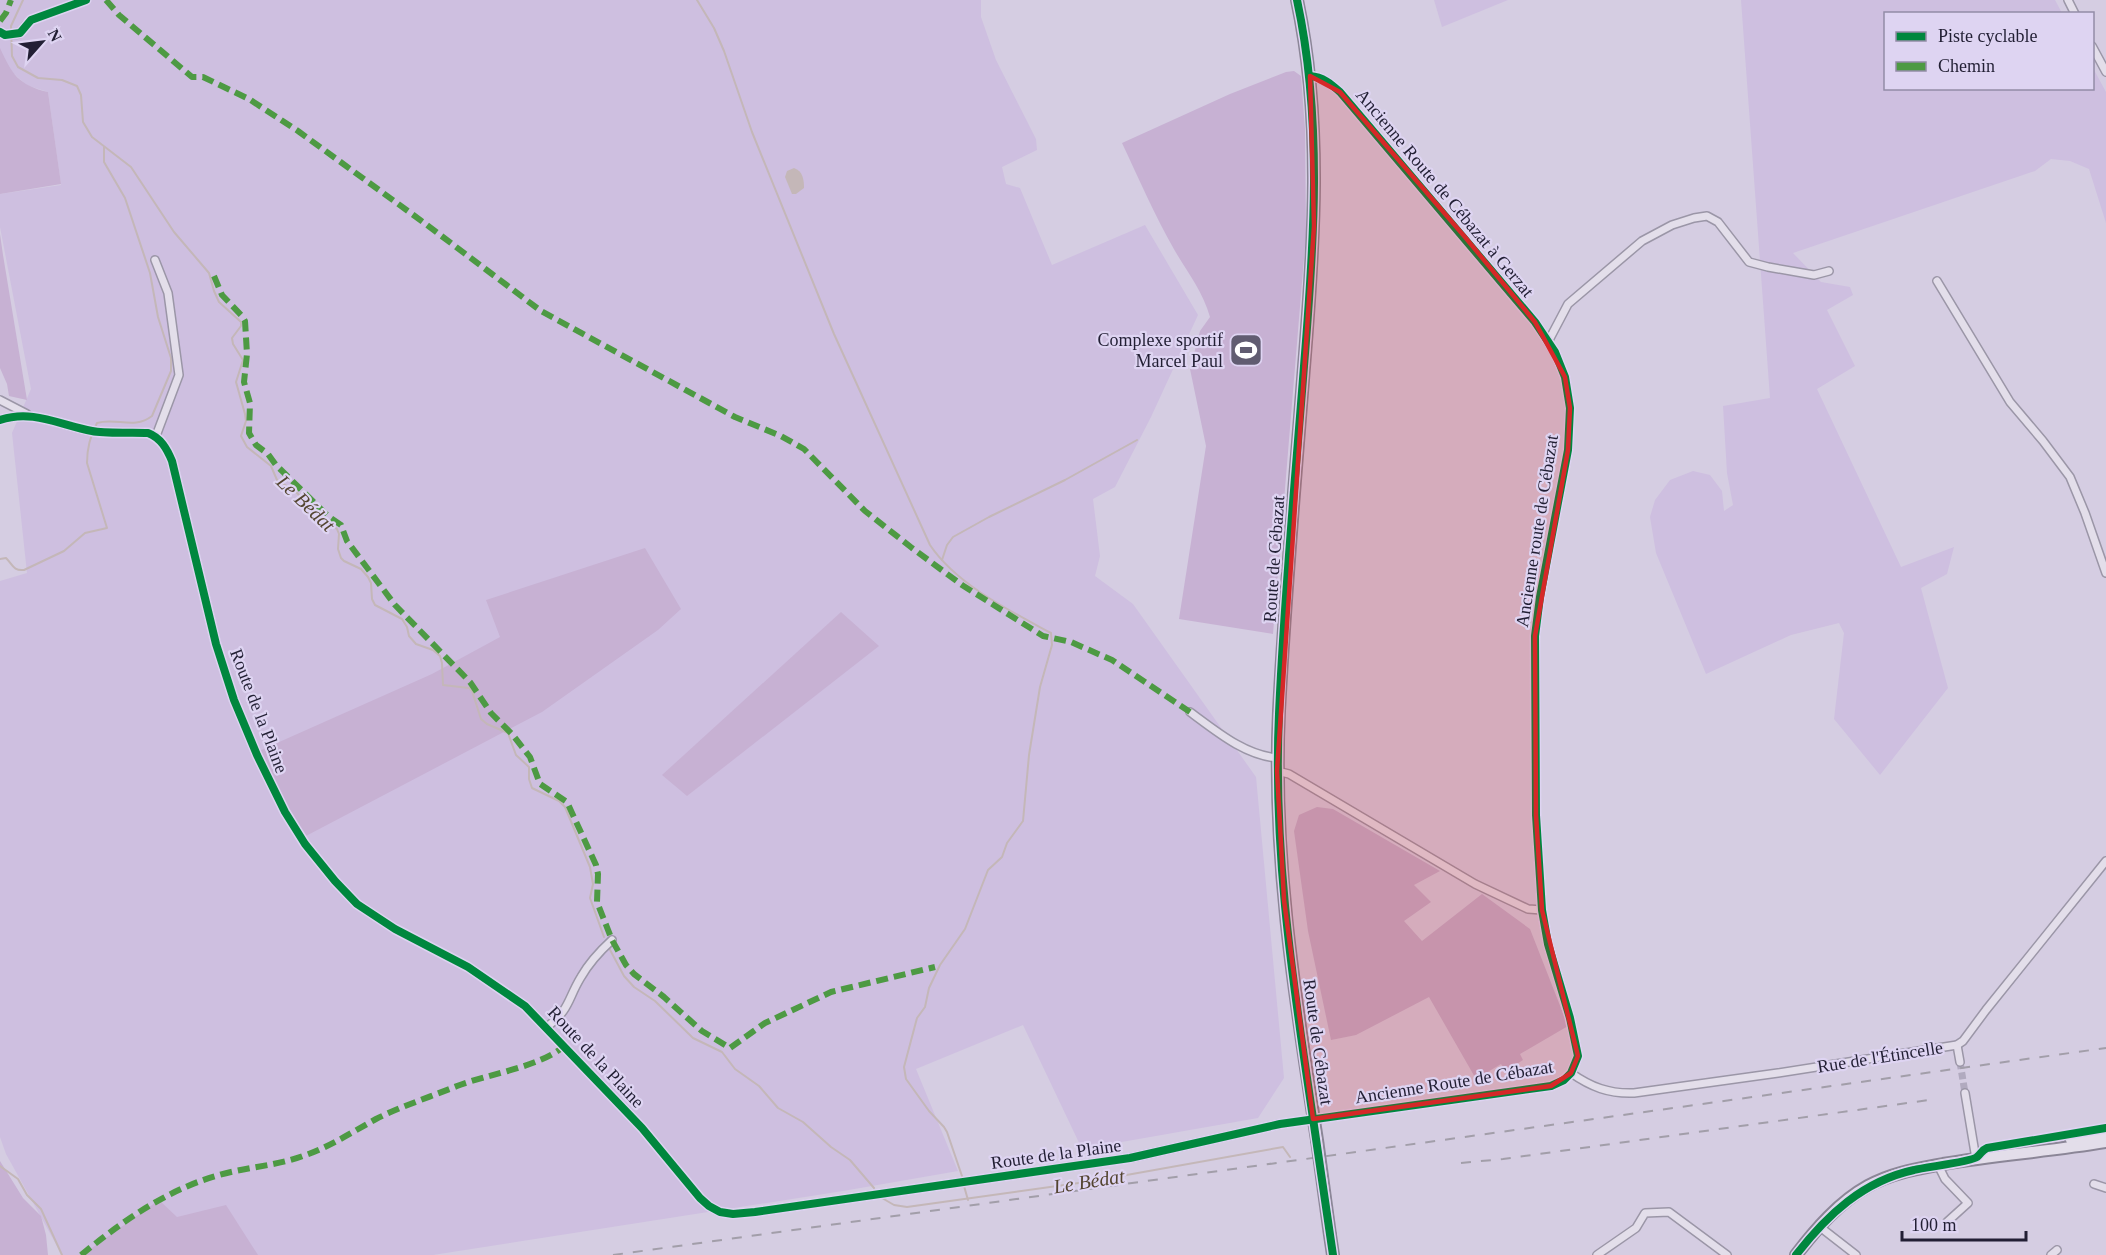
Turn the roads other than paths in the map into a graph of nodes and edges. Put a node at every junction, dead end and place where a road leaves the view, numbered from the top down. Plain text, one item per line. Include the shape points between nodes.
1 (1297, 0) edge
2 (26, 26) dead end
3 (4, 34) edge
4 (2094, 50) edge
5 (2106, 72) edge
6 (1310, 76) junction
7 (155, 260) dead end
8 (1830, 271) dead end
9 (1937, 281) dead end
10 (1548, 342) junction
11 (0, 400) edge
12 (35, 417) junction
13 (0, 420) edge
14 (156, 436) junction
15 (2106, 573) edge
16 (1190, 712) dead end
17 (1277, 758) junction
18 (1277, 771) junction
19 (2106, 861) edge
20 (1542, 909) junction
21 (612, 940) dead end
22 (547, 1027) junction
23 (1957, 1045) junction
24 (1960, 1062) tunnel mouth
25 (1571, 1073) junction
26 (1965, 1093) tunnel mouth
27 (1314, 1119) junction
28 (2106, 1134) edge
29 (2103, 1144) edge
30 (1976, 1159) junction
31 (1938, 1165) junction
32 (2094, 1184) dead end
33 (2106, 1188) edge
34 (1947, 1222) dead end
35 (1820, 1227) junction
36 (1333, 1255) edge
37 (1597, 1255) edge
38 (1727, 1255) edge
39 (1796, 1255) edge
40 (1856, 1255) edge

1 - 6 main road, Route de Cébazat
2 - 3 street via 18,34
4 - 5 street
6 - 10 street, Ancienne Route de Cébazat à Gerzat via 1320,77 1340,92 1465,237
6 - 17 main road, Route de Cébazat via 1314,226
7 - 14 street via 168,293 179,375
8 - 10 street via 1814,274 1749,262 1718,222 1707,216 1694,218 1642,241 1568,304
9 - 15 street via 2010,402 2070,477
10 - 20 street, Ancienne route de Cébazat via 1565,377 1570,422 1535,636 1536,815
11 - 12 street
12 - 13 street
12 - 14 street via 91,431
14 - 22 street, Route de la Plaine via 172,461 216,644 234,699 257,755 305,844 357,904 502,989
16 - 17 street via 1248,750
17 - 18 main road, Route de Cébazat
18 - 20 street via 1289,774 1475,884 1528,909
18 - 27 main road, Route de Cébazat via 1284,900
19 - 23 street, Rue de l'Étincelle
20 - 25 street, Ancienne Route de Cébazat via 1575,1037 1578,1056
21 - 22 street via 579,979 567,1009
22 - 27 street, Route de la Plaine via 642,1128 700,1198 720,1212 733,1214 1130,1158
23 - 24 street
23 - 25 street, Rue de l'Étincelle via 1634,1093 1602,1090
25 - 27 street, Ancienne Route de Cébazat via 1551,1086
26 - 30 street
27 - 36 main road, Route de Cébazat, bridge
28 - 30 main road
29 - 30 main road
30 - 31 main road
31 - 34 street via 1945,1179 1968,1203
31 - 35 main road via 1868,1186 1841,1205
32 - 33 street
35 - 39 main road
35 - 40 street
37 - 38 street via 1636,1228 1645,1213 1669,1212

